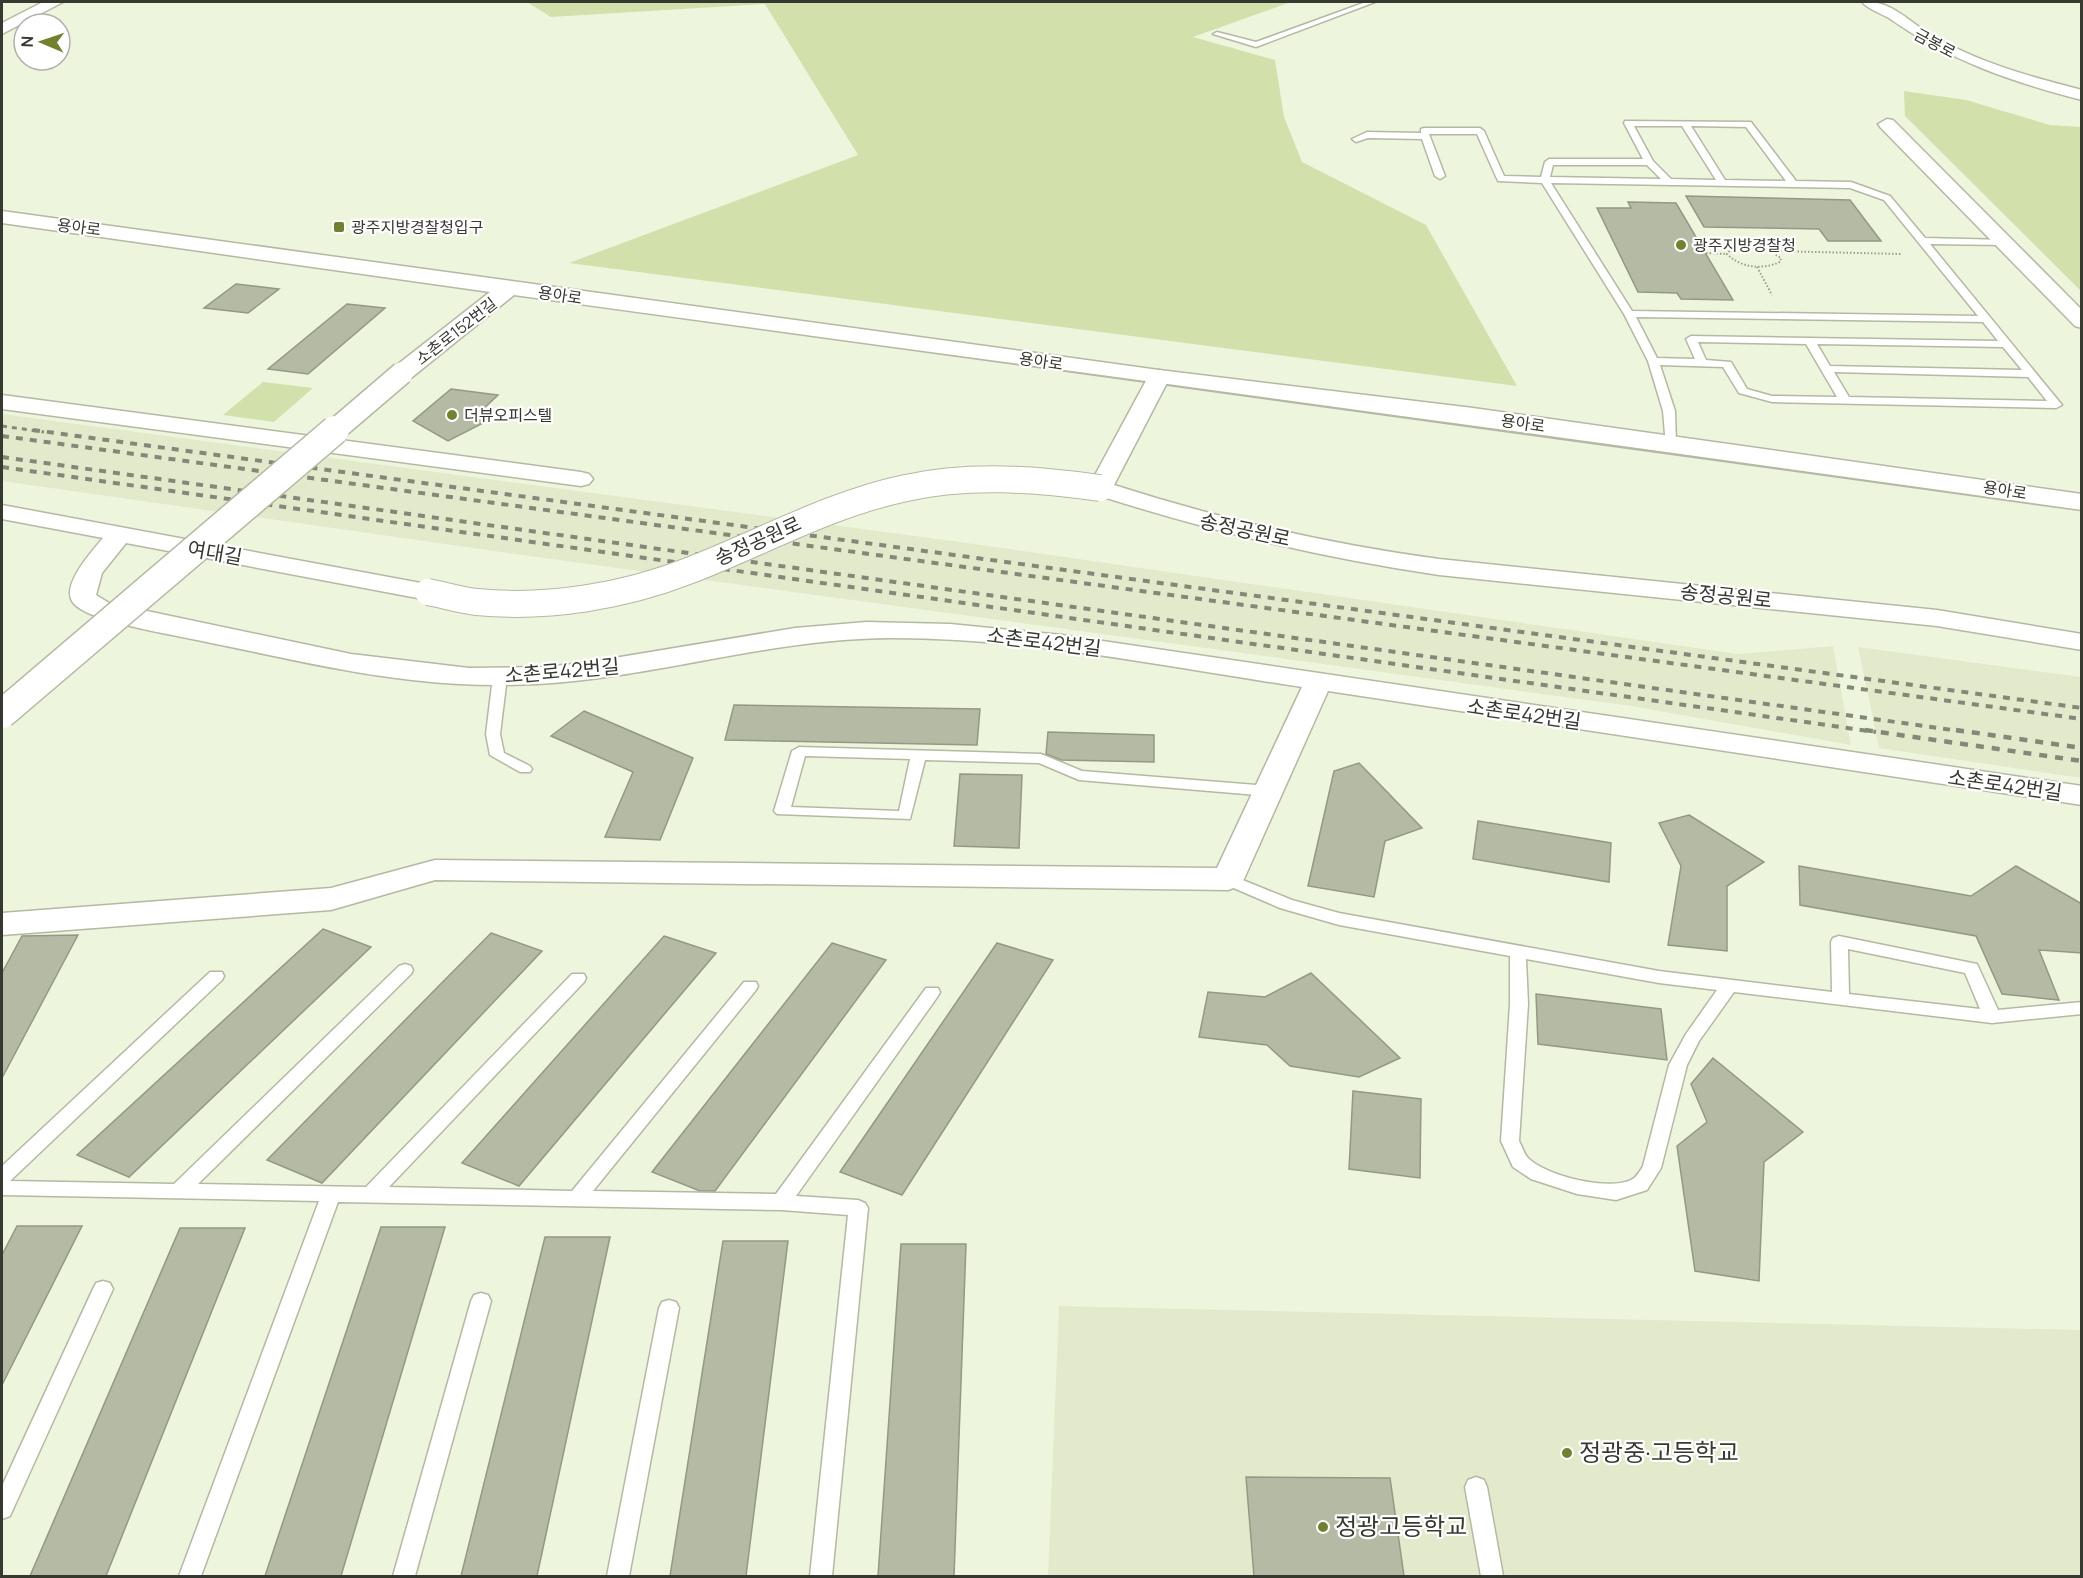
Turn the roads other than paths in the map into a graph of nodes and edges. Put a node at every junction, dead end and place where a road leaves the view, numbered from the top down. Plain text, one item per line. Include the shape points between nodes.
1 (55, 2) edge
2 (1371, 2) edge
3 (1869, 2) edge
4 (2, 29) edge
5 (1217, 34) dead end
6 (2082, 95) edge
7 (1684, 124) junction
8 (1887, 124) dead end
9 (1426, 136) junction
10 (1356, 139) dead end
11 (1649, 162) junction
12 (1440, 176) dead end
13 (1545, 180) junction
14 (1669, 182) junction
15 (1722, 183) junction
16 (1793, 184) junction
17 (2, 217) edge
18 (1923, 241) junction
19 (2004, 242) junction
20 (509, 288) junction
21 (1629, 314) junction
22 (1986, 319) junction
23 (2082, 322) edge
24 (1810, 340) junction
25 (2007, 344) junction
26 (1653, 361) junction
27 (1702, 363) junction
28 (1827, 369) junction
29 (2031, 374) junction
30 (1159, 377) junction
31 (2, 402) edge
32 (1846, 402) junction
33 (1670, 444) junction
34 (581, 479) dead end
35 (1100, 488) junction
36 (2082, 502) edge
37 (2, 512) edge
38 (118, 536) junction
39 (428, 592) joint
40 (2082, 642) edge
41 (500, 677) junction
42 (1318, 683) junction
43 (2, 714) edge
44 (918, 756) junction
45 (525, 769) dead end
46 (1269, 791) junction
47 (2082, 796) edge
48 (1228, 879) junction
49 (2, 924) edge
50 (1518, 951) junction
51 (405, 970) dead end
52 (216, 976) dead end
53 (578, 978) dead end
54 (750, 986) dead end
55 (1729, 986) junction
56 (933, 992) dead end
57 (1841, 998) junction
58 (2082, 1008) edge
59 (1992, 1017) junction
60 (2, 1177) edge
61 (2, 1188) edge
62 (179, 1191) junction
63 (331, 1195) junction
64 (369, 1196) junction
65 (575, 1200) junction
66 (781, 1202) junction
67 (103, 1289) dead end
68 (481, 1301) dead end
69 (669, 1308) dead end
70 (1476, 1487) dead end
71 (2, 1509) edge
72 (190, 1576) edge
73 (404, 1576) edge
74 (618, 1576) edge
75 (821, 1576) edge
76 (1492, 1576) edge

1 - 4 street
2 - 5 lane via 1256,45
3 - 6 street, 금봉로 via 1888,8 1909,29 1972,63
7 - 11 lane via 1628,123
7 - 15 lane
7 - 16 lane via 1748,124
8 - 19 street
9 - 10 lane via 1367,135
9 - 12 lane
9 - 13 lane via 1424,131 1480,131 1501,180
11 - 13 lane via 1549,162
11 - 14 lane
13 - 14 lane
13 - 21 lane
14 - 15 lane
15 - 16 lane
16 - 18 lane via 1851,185 1887,198
17 - 20 street, 용아로
18 - 19 lane
18 - 22 lane
19 - 23 street
20 - 30 street, 용아로
20 - 43 street, 소촌로152번길, bridge via 402,373
21 - 22 lane
21 - 26 lane
22 - 25 lane
24 - 25 lane
24 - 27 lane via 1691,339
24 - 28 lane
25 - 29 lane
26 - 27 lane
26 - 33 lane via 1669,411
27 - 32 lane via 1727,364 1743,391 1772,399
28 - 29 lane
28 - 32 lane
29 - 32 lane via 2056,405
30 - 33 street, 용아로
30 - 35 street
31 - 34 street
33 - 36 street, 용아로
35 - 39 street, 송정공원로, bridge via 993,478 915,485 839,505 689,571 632,590 528,602 480,602
35 - 40 street, 송정공원로 via 1189,517 1368,557 1937,618
37 - 38 street, 여대길
38 - 39 street, 여대길
38 - 41 street, 소촌로42번길 via 82,587 83,598 100,609 372,668 425,675
41 - 42 street, 소촌로42번길 via 567,673 783,638 892,628 1062,644
41 - 45 lane via 493,734 497,755
42 - 46 street
42 - 47 street, 소촌로42번길
44 - 44 lane via 799,751 782,811 905,816
44 - 46 lane via 1041,759 1079,775
46 - 48 street
48 - 49 street via 435,870 331,899
48 - 50 lane via 1286,904 1339,919
50 - 55 lane
50 - 55 lane via 1519,1004 1510,1142 1520,1162 1538,1174 1577,1187 1616,1192 1640,1185 1652,1168 1678,1065
51 - 62 lane
52 - 60 lane
53 - 64 lane
54 - 65 lane
55 - 57 lane
56 - 66 lane
57 - 59 lane
57 - 59 lane via 1839,942 1971,968
58 - 59 lane
61 - 62 lane
62 - 63 lane
63 - 64 lane
63 - 72 lane
64 - 65 lane
65 - 66 lane
66 - 75 lane via 858,1208
67 - 71 lane
68 - 73 lane
69 - 74 lane
70 - 76 lane

